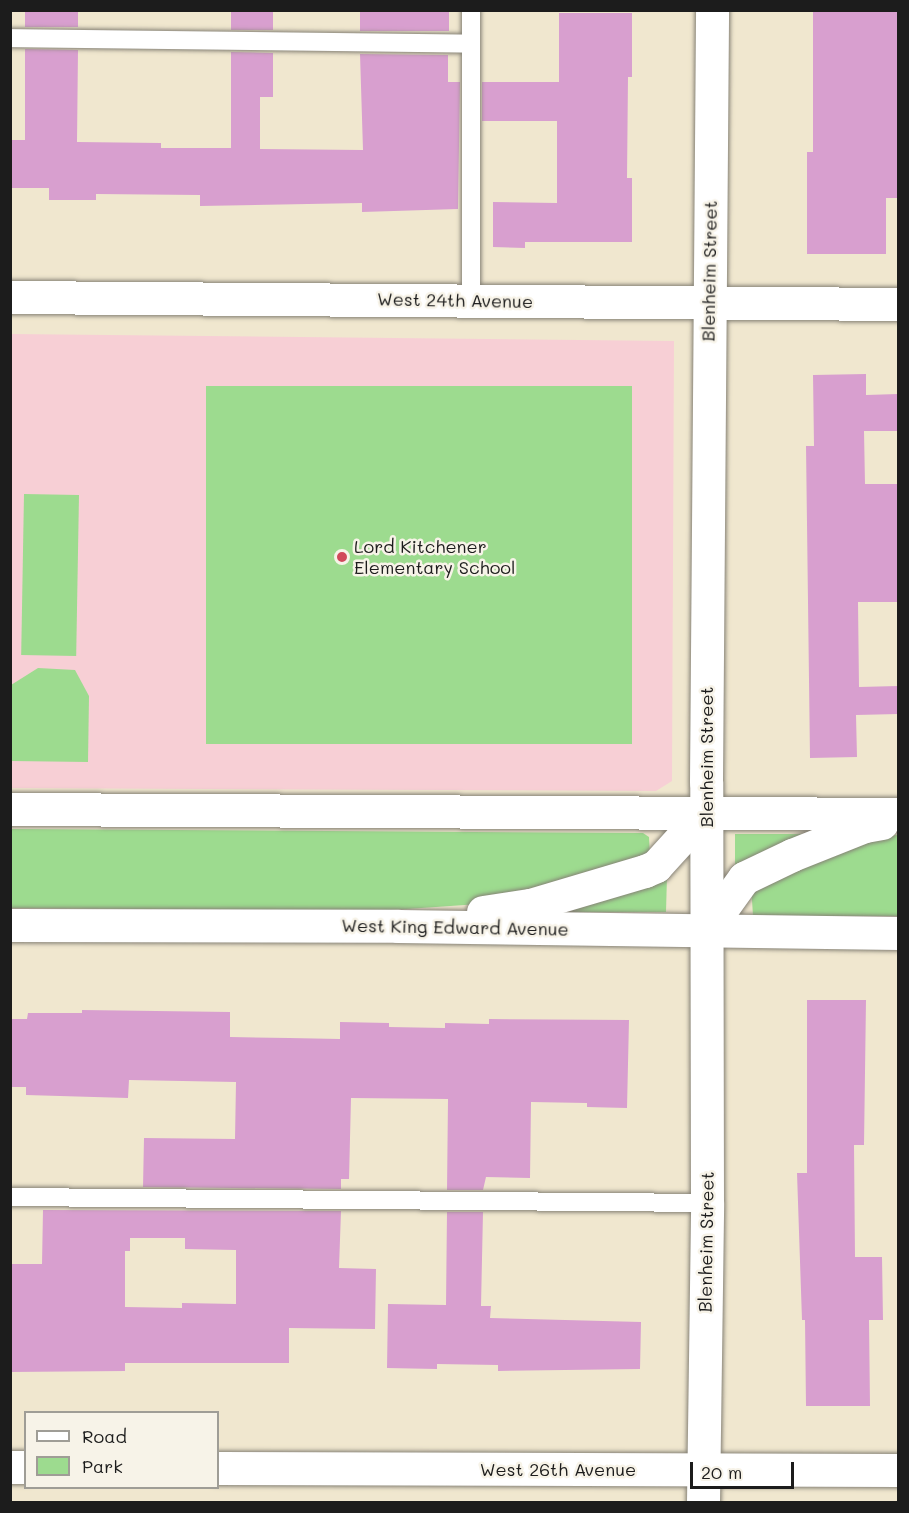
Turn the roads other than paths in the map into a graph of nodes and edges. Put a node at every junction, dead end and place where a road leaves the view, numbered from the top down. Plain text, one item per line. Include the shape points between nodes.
1 (471, 10) edge
2 (712, 10) edge
3 (10, 38) edge
4 (471, 44) junction
5 (10, 297) edge
6 (471, 301) junction
7 (709, 303) junction
8 (898, 304) edge
9 (10, 809) edge
10 (706, 811) junction
11 (898, 814) edge
12 (898, 820) edge
13 (10, 925) edge
14 (398, 926) junction
15 (706, 931) junction
16 (898, 933) edge
17 (10, 1197) edge
18 (707, 1203) junction
19 (219, 1468) edge
20 (702, 1469) junction
21 (898, 1470) edge
22 (702, 1503) edge

1 - 4 lane
2 - 7 street, Blenheim Street
3 - 4 lane
4 - 6 lane
5 - 6 street, West 24th Avenue
6 - 7 street, West 24th Avenue
7 - 8 street, West 24th Avenue
7 - 10 street, Blenheim Street
9 - 10 street
10 - 11 street
10 - 14 street via 656,866 645,871 530,905
10 - 15 street, Blenheim Street
12 - 15 street via 865,826 744,878
13 - 14 street, West King Edward Avenue
14 - 15 street, West King Edward Avenue
15 - 16 street, West King Edward Avenue
15 - 18 street, Blenheim Street
17 - 18 lane
18 - 20 street, Blenheim Street
19 - 20 street, West 26th Avenue
20 - 21 street, West 26th Avenue
20 - 22 street, Blenheim Street

